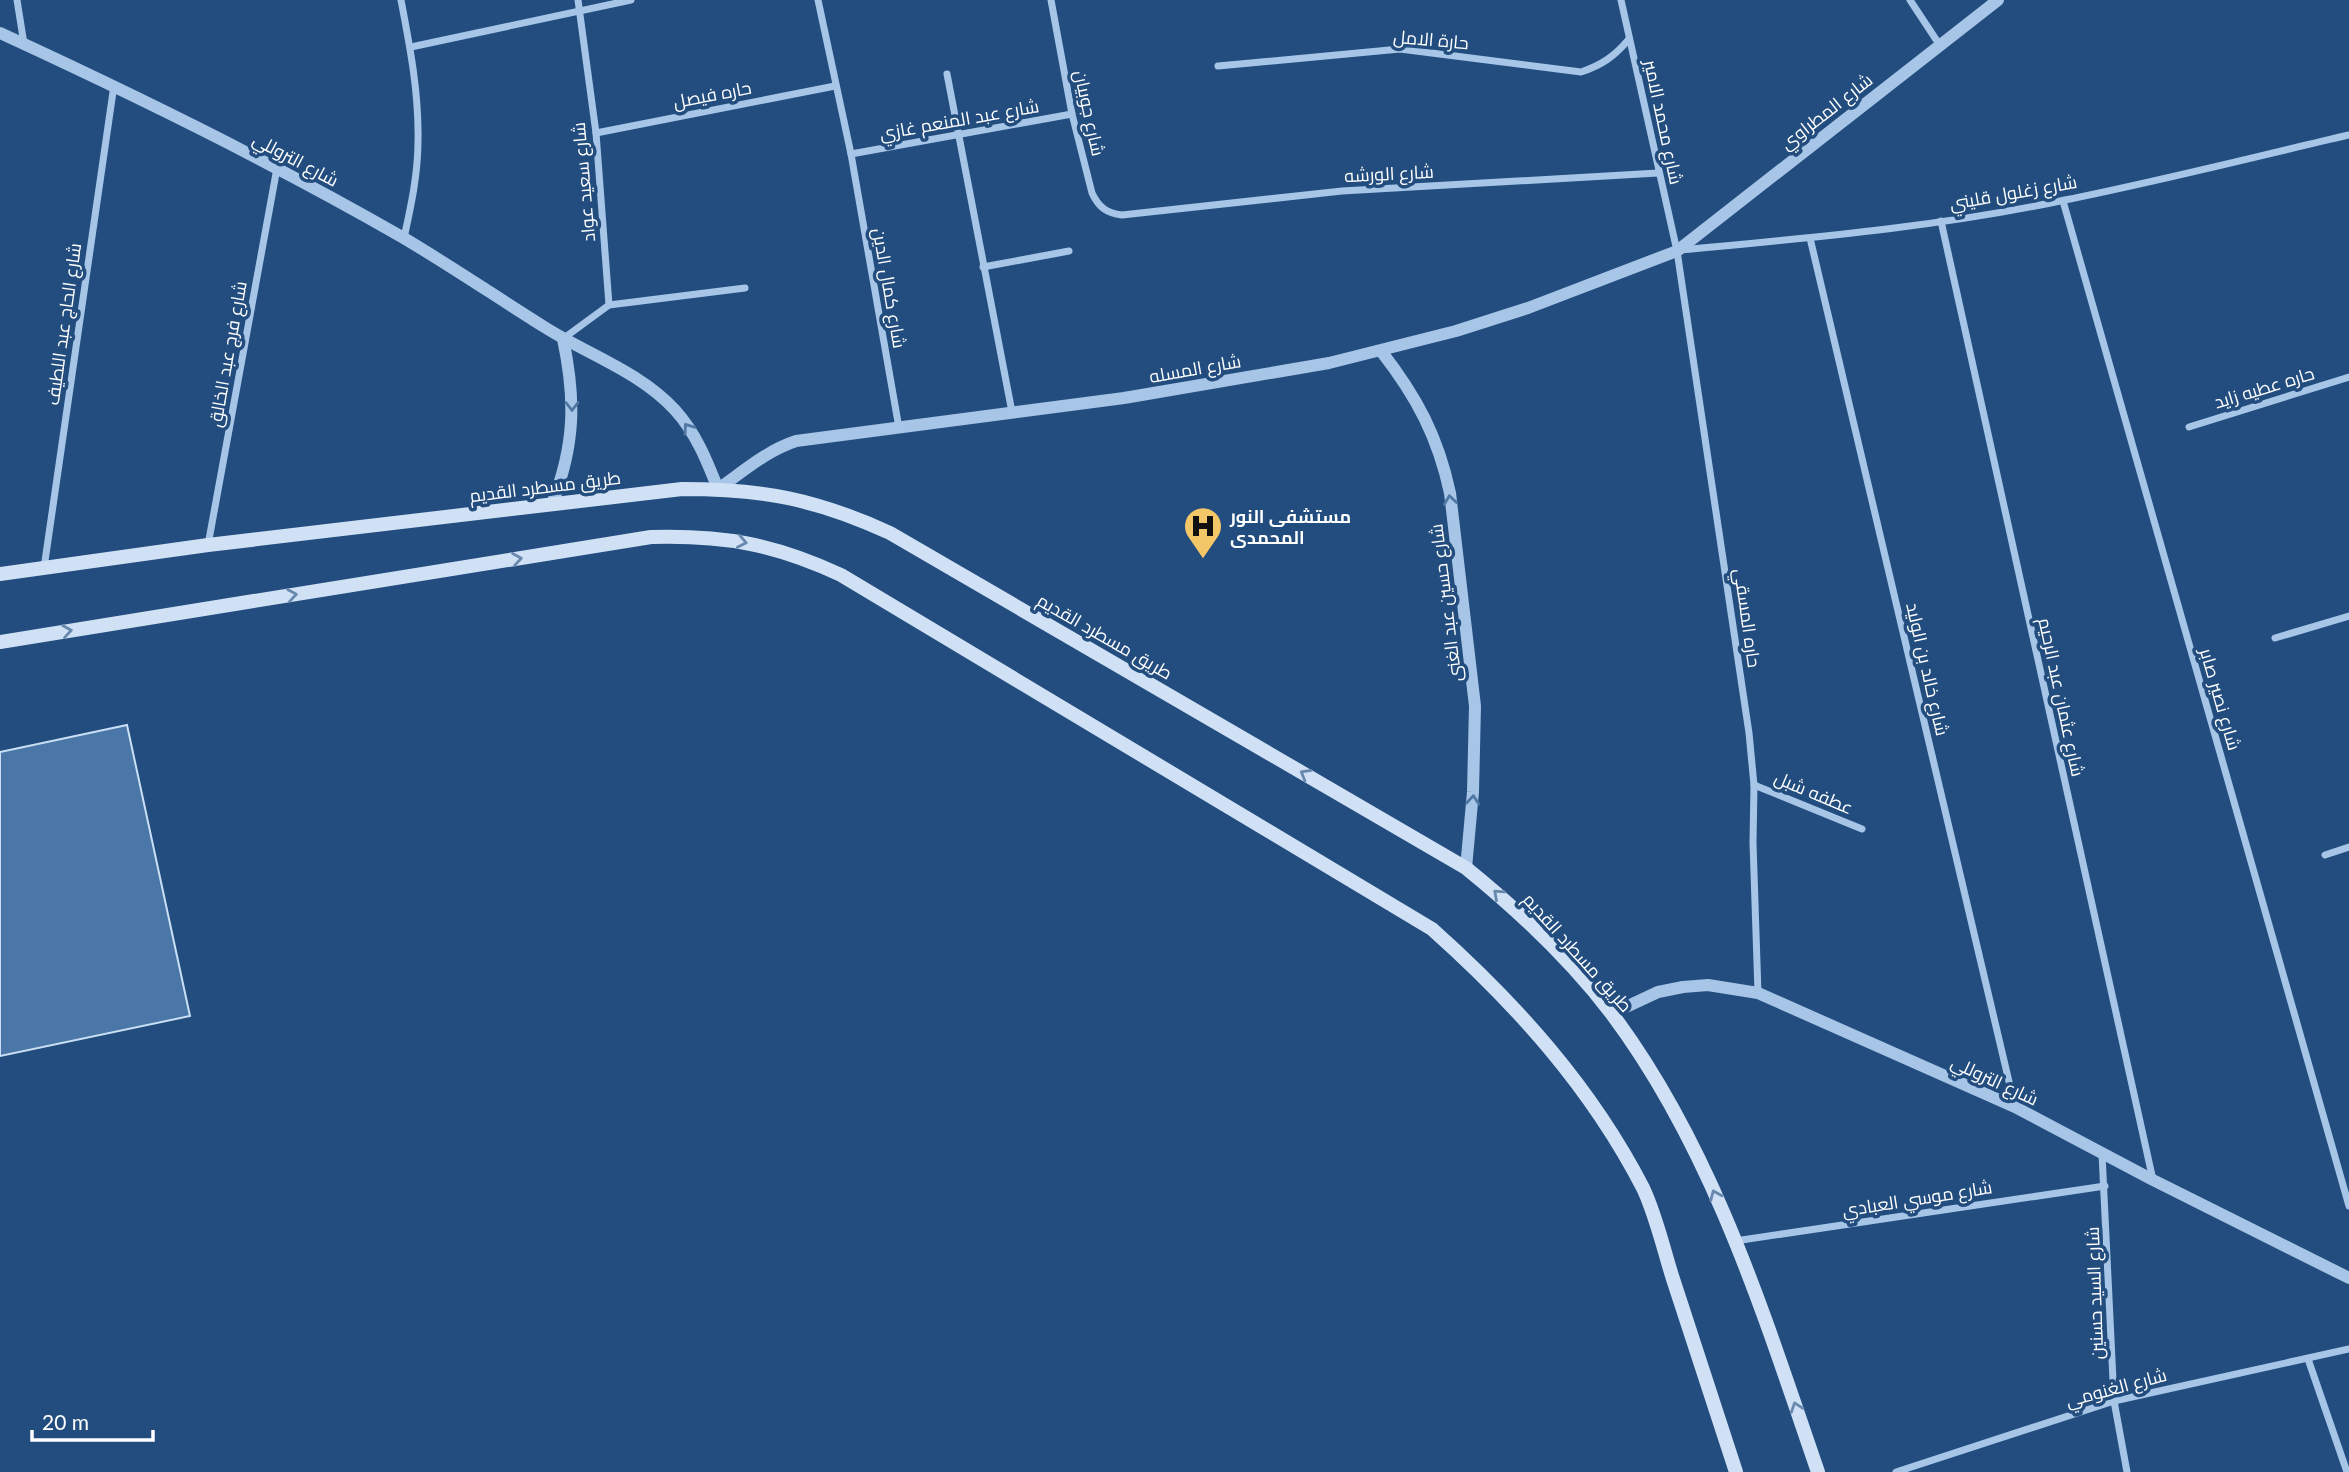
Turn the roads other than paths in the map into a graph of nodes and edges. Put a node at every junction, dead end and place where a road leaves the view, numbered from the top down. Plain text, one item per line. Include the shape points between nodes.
1 (16, 0) edge
2 (401, 0) edge
3 (578, 0) edge
4 (631, 0) edge
5 (818, 0) edge
6 (1051, 0) edge
7 (1621, 0) edge
8 (1909, 0) edge
9 (1998, 0) edge
10 (580, 11) junction
11 (0, 33) edge
12 (1629, 39) junction
13 (24, 44) junction
14 (1939, 44) junction
15 (411, 47) junction
16 (1218, 66) dead end
17 (947, 74) dead end
18 (114, 85) junction
19 (835, 86) junction
20 (1072, 114) junction
21 (596, 133) junction
22 (2349, 135) edge
23 (959, 136) junction
24 (850, 154) junction
25 (277, 168) junction
26 (1658, 173) junction
27 (2063, 201) junction
28 (1122, 215) joint
29 (1941, 221) junction
30 (404, 238) junction
31 (1810, 238) junction
32 (1069, 251) dead end
33 (1677, 251) junction
34 (983, 267) junction
35 (746, 288) dead end
36 (609, 305) junction
37 (564, 339) junction
38 (1381, 351) junction
39 (2349, 377) edge
40 (1012, 412) junction
41 (2189, 427) dead end
42 (899, 428) junction
43 (718, 489) junction
44 (552, 504) junction
45 (208, 545) junction
46 (44, 568) junction
47 (0, 574) edge
48 (2349, 616) edge
49 (2275, 638) dead end
50 (0, 642) edge
51 (1754, 785) junction
52 (1862, 829) dead end
53 (2349, 847) edge
54 (2325, 855) dead end
55 (1466, 868) junction
56 (1758, 993) junction
57 (1611, 1014) junction
58 (2015, 1107) junction
59 (2102, 1154) junction
60 (2153, 1180) junction
61 (2105, 1186) junction
62 (2349, 1206) edge
63 (1734, 1241) junction
64 (2349, 1278) edge
65 (2349, 1349) edge
66 (2308, 1359) junction
67 (2114, 1401) junction
68 (1736, 1472) edge
69 (1818, 1472) edge
70 (1896, 1472) edge
71 (2127, 1472) edge
72 (2347, 1472) edge

1 - 13 street
2 - 15 street
3 - 10 street, شارع سعيد عواد
4 - 10 street
5 - 19 street, شارع كمال الدين
6 - 20 street, شارع جوبيان
7 - 12 street, شارع محمد الامير
8 - 14 street
9 - 14 street, شارع المطراوي
10 - 15 street
10 - 21 street, شارع سعيد عواد
11 - 13 street, شارع التروللي
12 - 16 street, حارة الامل via 1616,54 1581,72 1400,49
12 - 26 street, شارع محمد الامير
13 - 18 street, شارع التروللي
14 - 33 street, شارع المطراوي
15 - 30 street via 418,143
17 - 23 street
18 - 25 street, شارع التروللي
18 - 46 street, شارع الحاج عبد اللطيف
19 - 21 street, حاره فيصل
19 - 24 street, شارع كمال الدين
20 - 23 street, شارع عبد المنعم غازي
20 - 28 street, شارع جوبيان via 1092,193 1098,205
21 - 36 street, شارع سعيد عواد
22 - 27 street, شارع زغلول قليني
23 - 24 street, شارع عبد المنعم غازي
23 - 34 street
24 - 42 street, شارع كمال الدين
25 - 30 street, شارع التروللي
25 - 45 street, شارع فرج عبد الخالق
26 - 28 street, شارع الورشه via 1342,191
26 - 33 street, شارع محمد الامير
27 - 29 street, شارع زغلول قليني
27 - 62 street, شارع نصير صابر
29 - 31 street, شارع زغلول قليني
29 - 60 street, شارع عثمان عبد الرحيم
30 - 37 street, شارع التروللي
31 - 33 street, شارع زغلول قليني
31 - 58 street, شارع خالد بن الوليد
32 - 34 street
33 - 38 street, شارع المسله via 1528,308
33 - 51 street, حاره المسقي
34 - 40 street
35 - 36 street
36 - 37 street
43 -> 37 street, شارع التروللي via 702,448 676,411 643,381
37 -> 44 street via 573,406 571,440
38 - 40 street, شارع المسله via 1124,398
55 -> 38 street, شارع حسين عبد الغنى via 1474,792 1475,706 1450,494 1444,465 1422,411
39 - 41 street, حاره عطيه زايد
40 - 42 street, شارع المسله
42 - 43 street, شارع المسله via 778,447
43 - 44 main road, طريق مسطرد القديم
55 -> 43 main road, طريق مسطرد القديم via 890,533 817,504
44 - 45 main road, طريق مسطرد القديم
45 - 46 main road, طريق مسطرد القديم
46 - 47 main road, طريق مسطرد القديم
48 - 49 street
50 -> 68 main road via 651,537 732,539 770,547 841,575 1432,929 1486,977 1576,1081 1644,1191
51 - 52 street, عطفه شبل
51 - 56 street, حاره المسقي
53 - 54 street
57 -> 55 main road, طريق مسطرد القديم via 1521,916
56 - 57 street, شارع التروللي via 1708,985 1683,987 1658,992
56 - 58 street, شارع التروللي
63 -> 57 main road, طريق مسطرد القديم via 1675,1114
58 - 59 street, شارع التروللي
59 - 60 street, شارع التروللي
59 - 61 street, شارع السيد حسنين
60 - 64 street, شارع التروللي
61 - 63 street, شارع موسي العبادي
61 - 67 street, شارع السيد حسنين
69 -> 63 main road, طريق مسطرد القديم
65 - 66 street, شارع الغنومي
66 - 67 street, شارع الغنومي
66 - 72 street
67 - 70 street, شارع الغنومي
67 - 71 street, شارع السيد حسنين

